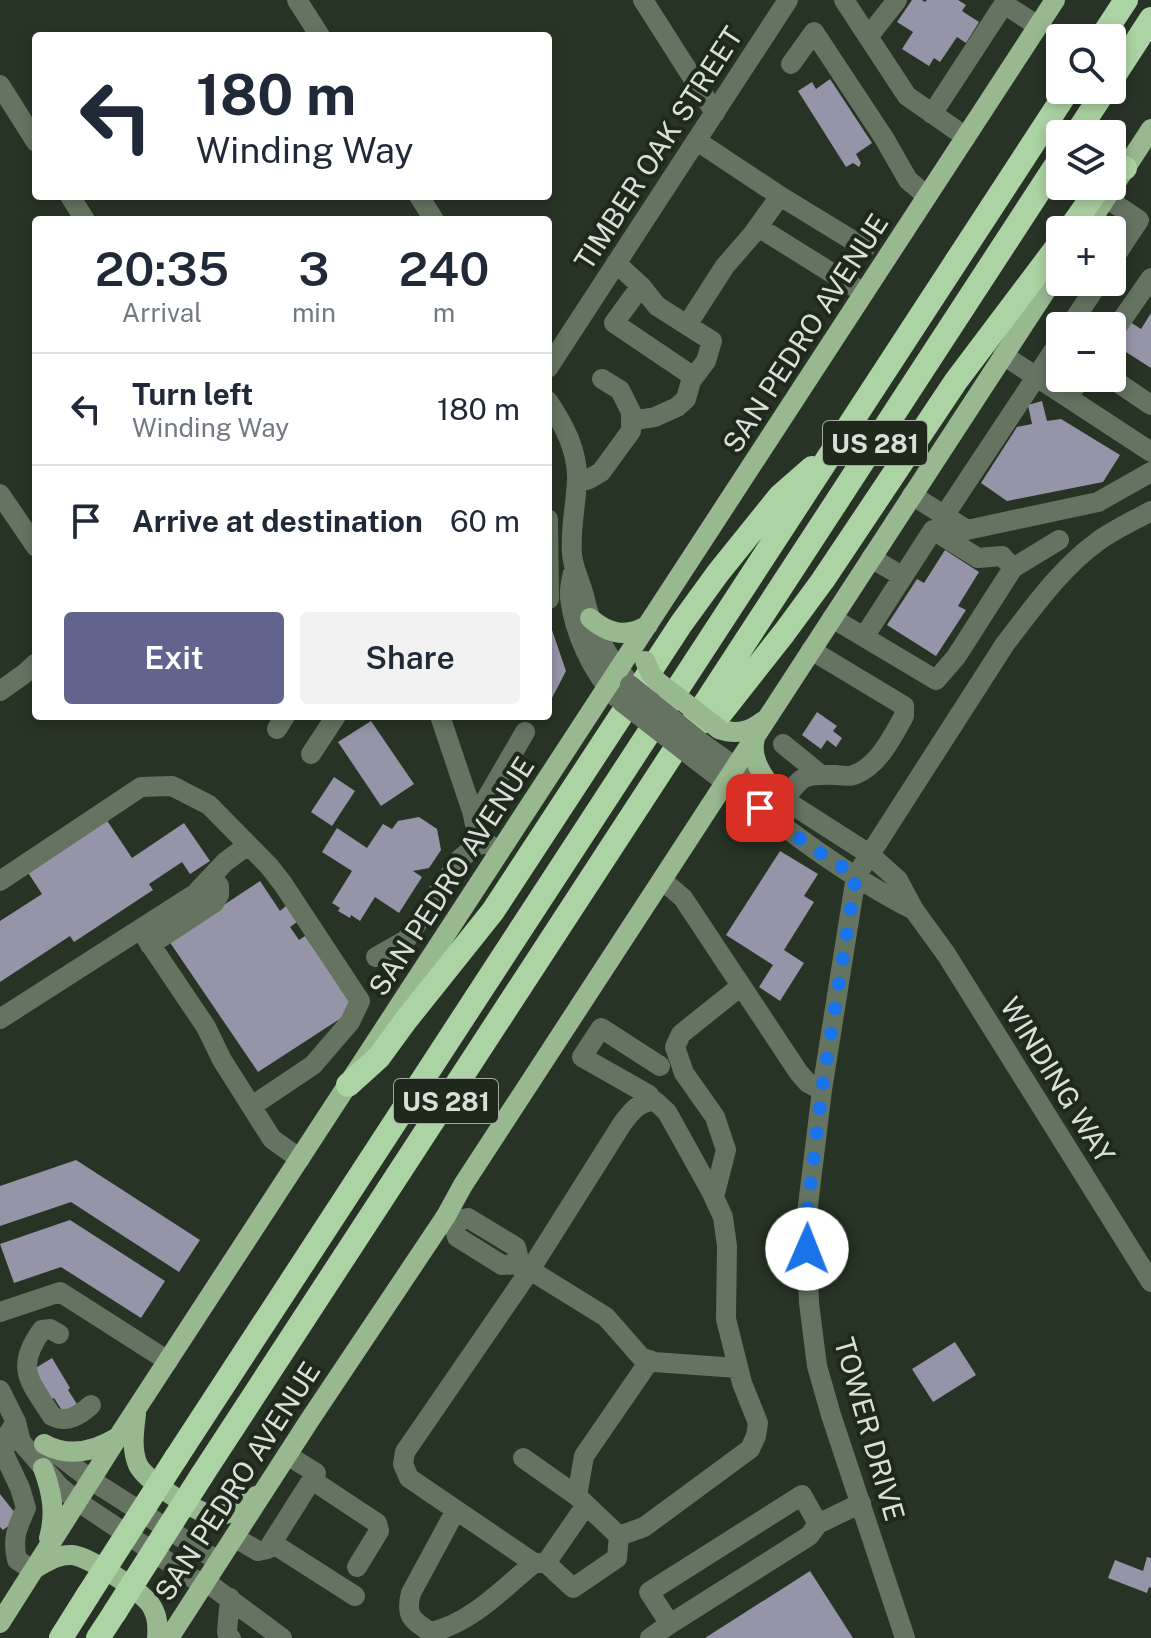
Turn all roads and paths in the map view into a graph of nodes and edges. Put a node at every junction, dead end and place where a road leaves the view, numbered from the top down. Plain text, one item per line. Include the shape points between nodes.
1 (297, 0) edge
2 (643, 0) edge
3 (788, 0) edge
4 (897, 0) edge
5 (1055, 0) edge
6 (1126, 0) edge
7 (847, 2) edge
8 (1001, 2) edge
9 (1151, 19) edge
10 (1110, 24) edge
11 (1038, 26) junction
12 (317, 32) edge
13 (868, 37) junction
14 (1126, 57) edge
15 (791, 64) dead end
16 (0, 85) edge
17 (1059, 104) edge
18 (715, 113) junction
19 (932, 114) junction
20 (1151, 129) edge
21 (32, 136) edge
22 (966, 137) junction
23 (697, 141) junction
24 (1126, 160) edge
25 (1046, 180) edge
26 (780, 196) junction
27 (927, 196) junction
28 (1096, 200) edge
29 (1114, 200) edge
30 (1082, 216) edge
31 (1145, 224) edge
32 (758, 227) junction
33 (1126, 245) edge
34 (865, 248) dead end
35 (1046, 262) edge
36 (616, 263) junction
37 (1151, 278) edge
38 (641, 286) junction
39 (1046, 290) edge
40 (864, 293) junction
41 (1126, 314) edge
42 (687, 325) junction
43 (1003, 355) junction
44 (552, 362) edge
45 (1046, 362) edge
46 (694, 377) junction
47 (1036, 377) junction
48 (602, 379) dead end
49 (1126, 388) edge
50 (1071, 392) edge
51 (1068, 397) junction
52 (1151, 405) edge
53 (552, 408) edge
54 (631, 421) junction
55 (835, 447) junction
56 (1151, 452) edge
57 (1151, 472) edge
58 (577, 483) junction
59 (0, 494) edge
60 (912, 495) junction
61 (1151, 511) edge
62 (573, 515) junction
63 (944, 516) junction
64 (552, 517) edge
65 (32, 540) edge
66 (1059, 540) dead end
67 (552, 558) edge
68 (871, 558) junction
69 (1013, 568) junction
70 (574, 569) junction
71 (902, 576) junction
72 (556, 599) edge
73 (590, 618) junction
74 (832, 618) junction
75 (646, 628) junction
76 (864, 637) junction
77 (811, 650) junction
78 (32, 667) edge
79 (620, 686) junction
80 (0, 691) edge
81 (767, 718) junction
82 (333, 720) edge
83 (441, 720) edge
84 (690, 727) junction
85 (525, 732) dead end
86 (755, 737) junction
87 (783, 744) dead end
88 (311, 754) dead end
89 (730, 775) junction
90 (821, 775) junction
91 (785, 801) junction
92 (474, 820) junction
93 (784, 826) junction
94 (248, 845) junction
95 (492, 846) junction
96 (869, 854) junction
97 (856, 876) junction
98 (662, 880) junction
99 (0, 881) edge
100 (887, 897) junction
101 (914, 910) junction
102 (849, 919) junction
103 (145, 937) junction
104 (376, 957) dead end
105 (741, 986) junction
106 (0, 1019) edge
107 (675, 1048) junction
108 (660, 1066) junction
109 (348, 1085) junction
110 (822, 1090) junction
111 (647, 1098) junction
112 (252, 1106) junction
113 (300, 1159) junction
114 (714, 1197) junction
115 (449, 1218) junction
116 (496, 1235) junction
117 (484, 1253) junction
118 (525, 1267) junction
119 (1151, 1282) edge
120 (0, 1312) edge
121 (50, 1332) dead end
122 (650, 1360) junction
123 (168, 1361) junction
124 (737, 1368) junction
125 (0, 1390) edge
126 (91, 1405) dead end
127 (136, 1410) junction
128 (16, 1422) junction
129 (118, 1437) junction
130 (44, 1444) junction
131 (287, 1455) junction
132 (523, 1458) dead end
133 (43, 1468) junction
134 (91, 1480) junction
135 (312, 1480) junction
136 (264, 1490) junction
137 (581, 1500) junction
138 (77, 1501) junction
139 (861, 1503) junction
140 (456, 1510) junction
141 (818, 1524) junction
142 (619, 1536) junction
143 (234, 1537) junction
144 (7, 1541) edge
145 (272, 1543) junction
146 (39, 1561) junction
147 (218, 1561) junction
148 (540, 1563) junction
149 (357, 1567) dead end
150 (204, 1583) junction
151 (355, 1596) dead end
152 (230, 1598) junction
153 (82, 1604) junction
154 (0, 1623) edge
155 (670, 1624) junction
156 (42, 1638) edge
157 (61, 1638) edge
158 (98, 1638) edge
159 (157, 1638) edge
160 (169, 1638) edge
161 (231, 1638) edge
162 (282, 1638) edge
163 (650, 1638) edge
164 (905, 1638) edge

1 - 12 street
2 - 18 street
3 - 18 street, TIMBER OAK STREET
4 - 13 street
5 - 11 main road, SAN PEDRO AVENUE
6 - 10 highway
7 - 13 street
8 - 11 street
8 - 19 street
9 - 14 highway
11 - 22 main road, SAN PEDRO AVENUE
13 - 19 street via 907,96
15 - 27 street via 814,32 908,180
16 - 21 street
17 - 55 highway, US 281
18 - 23 street, TIMBER OAK STREET
19 - 22 street
20 - 24 main road
22 - 27 main road, SAN PEDRO AVENUE
23 - 26 street
23 - 36 street, TIMBER OAK STREET
25 - 84 highway, US 281
26 - 32 street
26 - 34 street
27 - 40 main road, SAN PEDRO AVENUE
28 - 30 highway
29 - 31 street
31 - 33 street
32 - 40 street
32 - 42 street
35 - 84 highway via 956,381 784,633 721,713
36 - 38 street
36 - 44 street, TIMBER OAK STREET
37 - 41 street
38 - 42 street via 657,306
38 - 46 street via 614,323
39 - 43 main road, SAN PEDRO AVENUE
40 - 75 main road, SAN PEDRO AVENUE
42 - 46 street via 712,341
43 - 47 street
43 - 60 main road, SAN PEDRO AVENUE
45 - 47 street
46 - 54 street via 677,407
47 - 51 street
47 - 63 street
48 - 54 street via 620,390
49 - 52 street
50 - 51 street
51 - 56 street
53 - 58 street via 571,443
54 - 58 street via 631,431 601,472
55 - 109 highway via 780,496 718,573 493,911 379,1057
55 - 153 highway, US 281, bridge
57 - 63 street via 1098,502 982,527 967,530
58 - 62 street
59 - 65 street
60 - 63 street
60 - 68 main road, SAN PEDRO AVENUE
61 - 96 street, TOWER DRIVE via 1097,542 1042,597 1005,644
62 - 64 street
62 - 70 street
66 - 69 street
67 - 72 street
68 - 71 street
68 - 74 main road, SAN PEDRO AVENUE
69 - 71 street via 1002,556 978,558 933,530
69 - 76 street via 936,680
70 - 72 street
70 - 73 street
71 - 76 street
72 - 79 street via 595,667
73 - 75 main road via 619,633
73 - 79 street
74 - 76 street
74 - 77 main road, SAN PEDRO AVENUE
75 - 79 main road, SAN PEDRO AVENUE
75 - 81 main road, bridge via 643,649 654,678 719,729 741,733
77 - 81 main road, SAN PEDRO AVENUE
77 - 90 street via 904,706 904,716 869,767 853,776
78 - 80 street
79 - 89 street, bridge
79 - 95 main road, SAN PEDRO AVENUE
81 - 86 main road, SAN PEDRO AVENUE
82 - 88 street
83 - 92 street
84 - 158 highway, US 281, bridge
85 - 92 street
86 - 89 main road, SAN PEDRO AVENUE
86 - 91 main road via 754,759
87 - 90 street
89 - 91 street, WINDING WAY
89 - 93 street, WINDING WAY
89 - 98 main road, SAN PEDRO AVENUE
90 - 91 street via 798,780
91 - 93 street
91 - 96 street, WINDING WAY
92 - 95 street via 477,833
93 - 97 street, WINDING WAY
94 - 99 street via 209,805 172,786 141,787
94 - 103 street
94 - 112 street via 283,884 360,1001 350,1022 313,1065
95 - 104 street via 461,858 406,940
95 - 109 main road, SAN PEDRO AVENUE
96 - 97 street, TOWER DRIVE
96 - 101 street, WINDING WAY via 898,880
97 - 100 street, WINDING WAY
97 - 102 street, TOWER DRIVE
98 - 105 street via 683,898
98 - 115 main road, SAN PEDRO AVENUE via 463,1185
100 - 101 street, WINDING WAY
100 - 102 street via 865,903
101 - 119 street, WINDING WAY
102 - 110 street, TOWER DRIVE
103 - 106 street
103 - 112 street
105 - 107 street via 681,1034
105 - 110 street via 799,1073
107 - 108 street
107 - 114 street via 684,1073 715,1117 726,1150
108 - 111 street
108 - 111 street via 601,1028 582,1057
109 - 113 main road, SAN PEDRO AVENUE
110 - 139 street, TOWER DRIVE via 806,1222 809,1303 817,1366
111 - 114 street via 667,1112
111 - 118 street via 622,1124
112 - 113 street via 272,1139
113 - 123 main road, SAN PEDRO AVENUE
114 - 124 street via 727,1246 726,1319
115 - 116 street via 468,1218
115 - 117 street via 457,1237
115 - 131 main road, SAN PEDRO AVENUE
116 - 117 street
116 - 118 street via 516,1247
117 - 118 street via 502,1265
118 - 122 street via 606,1317 641,1357
118 - 140 street via 405,1452 409,1478
120 - 123 street via 60,1292
121 - 126 street via 29,1351 26,1372 59,1420
122 - 124 street
122 - 137 street via 584,1456
123 - 127 main road, SAN PEDRO AVENUE
124 - 142 street via 758,1423 750,1449 644,1527
125 - 128 street
127 - 129 main road, SAN PEDRO AVENUE
127 - 136 main road via 135,1453 142,1472 197,1510 227,1514
128 - 130 street
128 - 133 street via 21,1442
128 - 144 street via 6,1437 4,1454 26,1508
129 - 130 main road via 84,1451
129 - 134 main road, SAN PEDRO AVENUE
130 - 134 street
131 - 135 street via 316,1473
131 - 136 main road, SAN PEDRO AVENUE
132 - 137 street
133 - 138 street
133 - 146 main road via 53,1504 51,1532
134 - 138 main road, SAN PEDRO AVENUE
134 - 147 street
135 - 145 street
135 - 149 street via 377,1523 379,1531
136 - 143 main road, SAN PEDRO AVENUE
137 - 142 street
137 - 148 street
138 - 146 main road, SAN PEDRO AVENUE
138 - 150 street
139 - 141 street
139 - 164 street, TOWER DRIVE
140 - 148 street
140 - 148 street via 408,1606 413,1621 430,1632 469,1616
141 - 155 street via 809,1536
141 - 155 street via 802,1495 649,1592
142 - 148 street via 617,1558 573,1588
143 - 145 street via 258,1551
143 - 147 main road, SAN PEDRO AVENUE
144 - 146 street via 17,1560
145 - 151 street
146 - 154 main road, SAN PEDRO AVENUE
146 - 159 main road via 66,1555 89,1560 146,1598 156,1617
147 - 150 main road, SAN PEDRO AVENUE
150 - 152 street
150 - 160 main road, SAN PEDRO AVENUE
152 - 161 street
152 - 162 street
153 - 156 highway
153 - 157 highway, US 281
155 - 163 street

